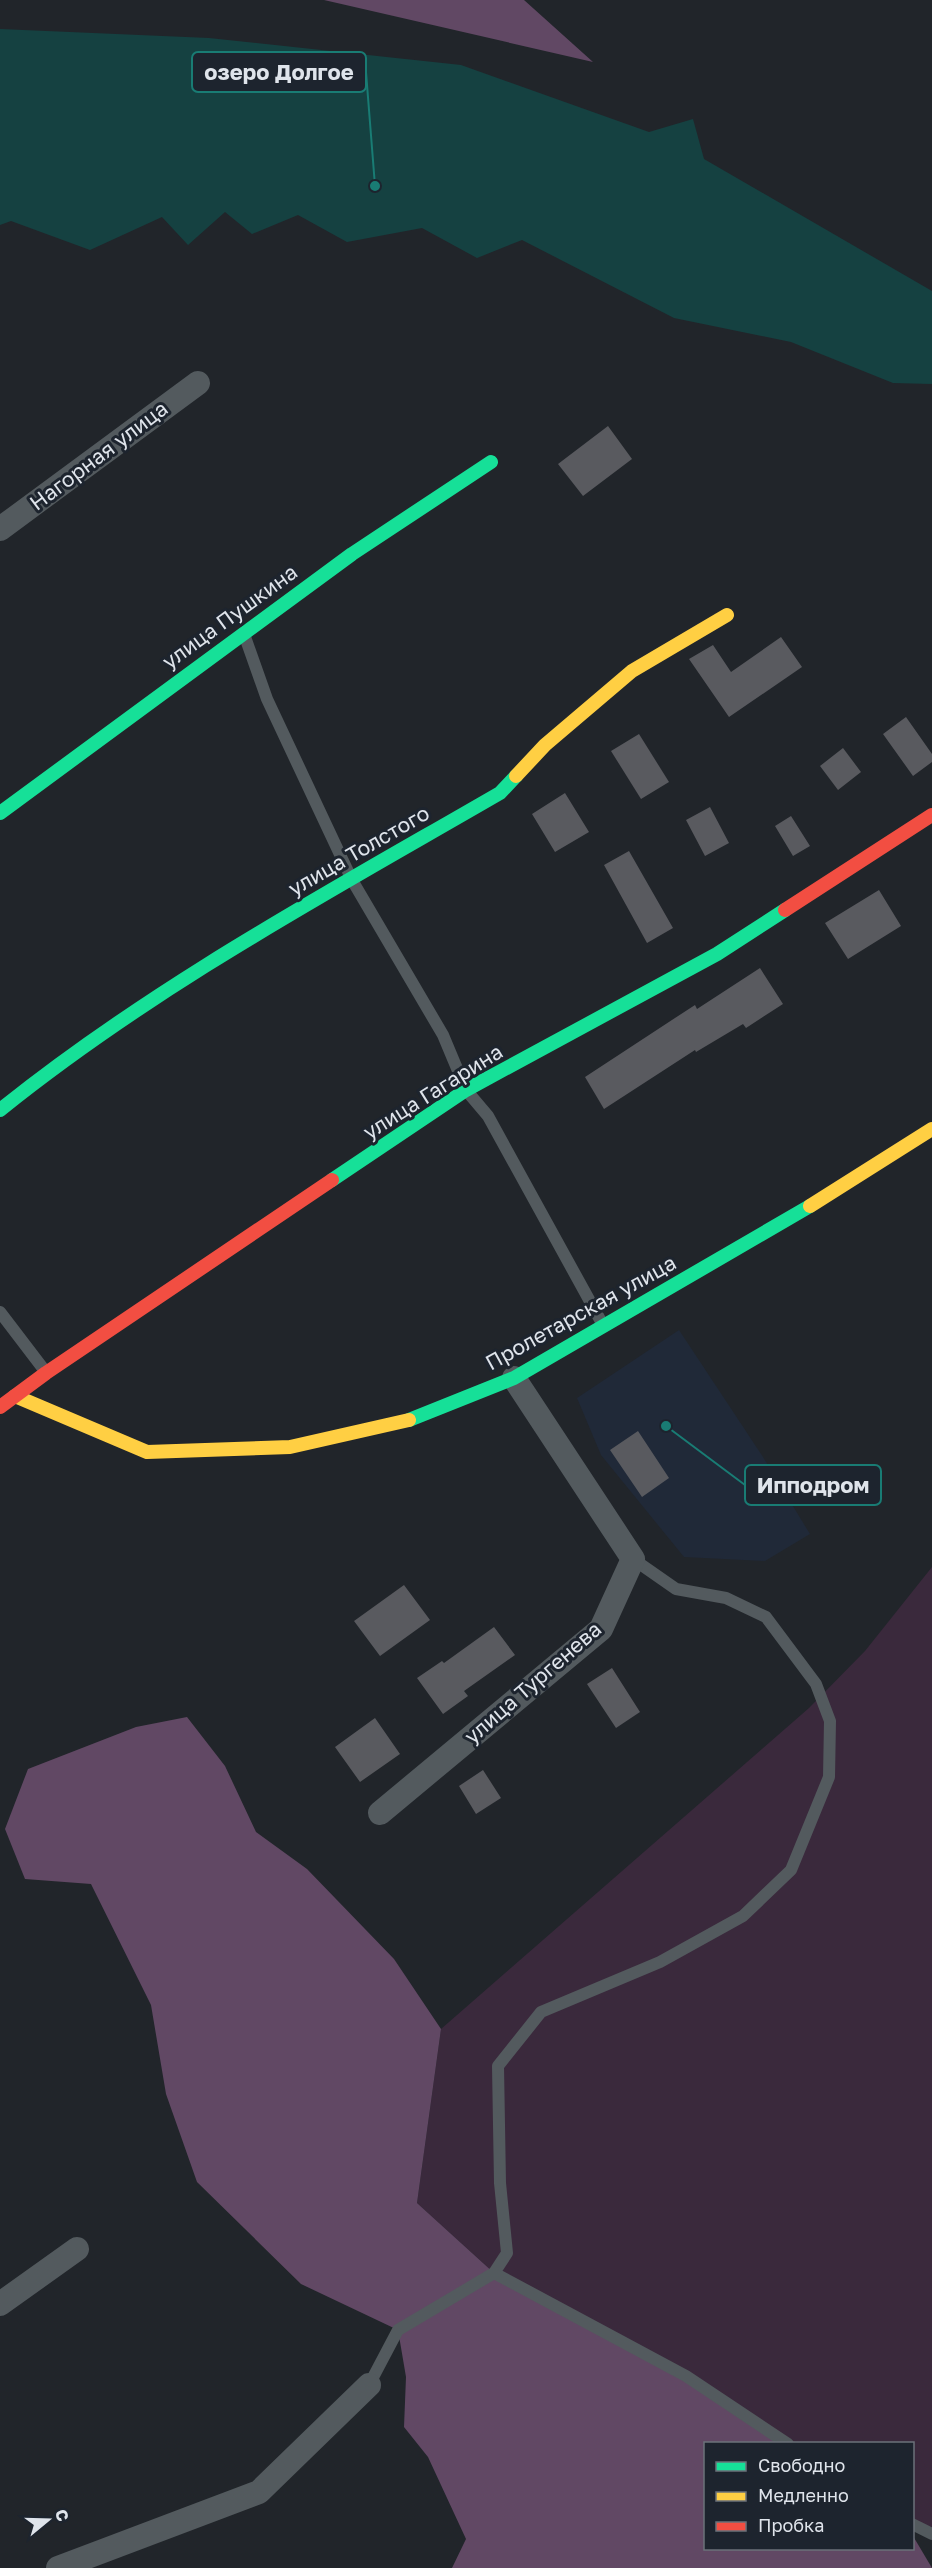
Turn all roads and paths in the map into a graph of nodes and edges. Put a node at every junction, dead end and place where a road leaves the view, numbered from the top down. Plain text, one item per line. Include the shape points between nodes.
1 (198, 383) dead end
2 (491, 462) dead end
3 (0, 529) edge
4 (727, 615) dead end
5 (244, 633) junction
6 (0, 813) edge
7 (932, 815) edge
8 (352, 880) junction
9 (466, 1090) junction
10 (0, 1110) edge
11 (932, 1129) edge
12 (0, 1312) edge
13 (603, 1325) junction
14 (46, 1373) junction
15 (514, 1377) junction
16 (15, 1396) junction
17 (0, 1407) edge
18 (633, 1559) junction
19 (380, 1813) dead end
20 (77, 2249) dead end
21 (494, 2273) junction
22 (0, 2304) edge
23 (369, 2385) joint
24 (785, 2442) edge
25 (914, 2525) edge
26 (932, 2535) edge
27 (58, 2568) edge

1 - 3 street, Нагорная улица
2 - 5 street, улица Пушкина via 352,554
4 - 8 street, улица Толстого via 632,671 545,745 500,792
5 - 6 street, улица Пушкина
5 - 8 lane via 267,699
7 - 9 street, улица Гагарина via 717,954
8 - 9 lane via 443,1035
8 - 10 street, улица Толстого via 217,957
9 - 13 lane via 488,1116
9 - 14 street, улица Гагарина
11 - 13 street, Пролетарская улица via 763,1235
12 - 14 lane
13 - 15 street, Пролетарская улица
14 - 16 street, улица Гагарина
15 - 16 street, Пролетарская улица via 414,1419 290,1447 147,1452
15 - 18 street
16 - 17 street, улица Гагарина
18 - 19 street, улица Тургенева via 602,1629
18 - 21 lane via 676,1589 726,1598 766,1617 816,1684 830,1721 829,1777 791,1870 743,1916 660,1962 541,2012 498,2066 500,2183 507,2253
20 - 22 street
21 - 23 lane via 398,2330
21 - 24 lane via 686,2376
23 - 27 street via 259,2493
25 - 26 lane

